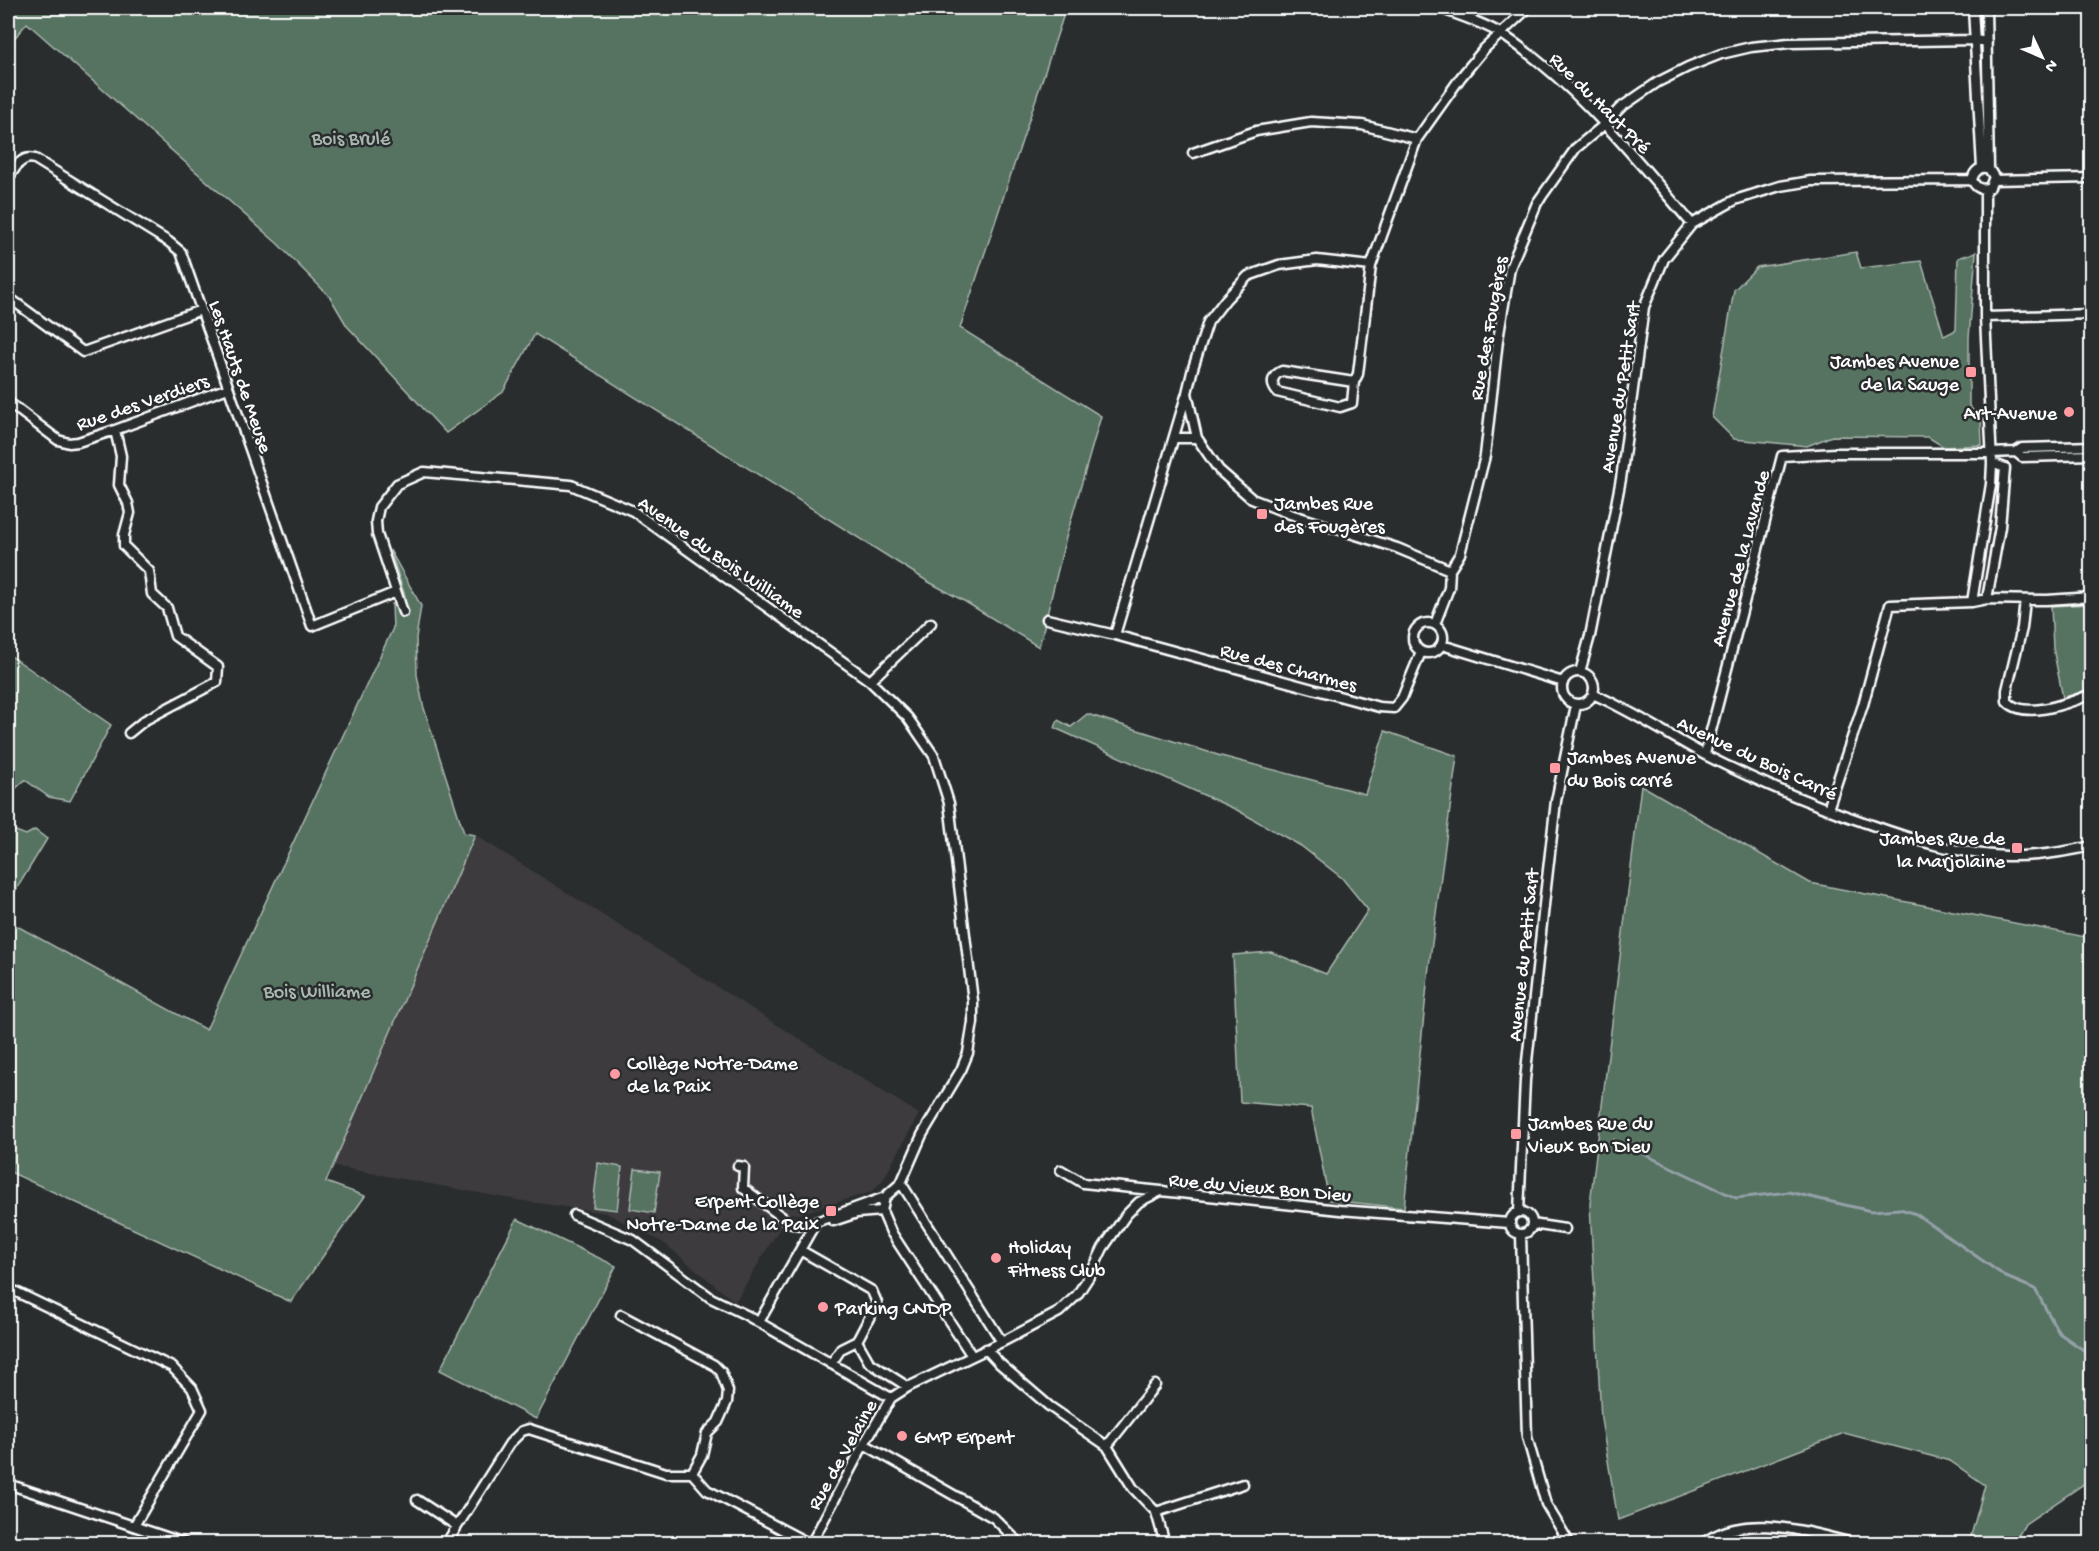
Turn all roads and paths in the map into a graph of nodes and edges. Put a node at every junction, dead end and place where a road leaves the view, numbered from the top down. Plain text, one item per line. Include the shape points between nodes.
1 (1440, 8) edge
2 (1528, 8) edge
3 (1973, 8) edge
4 (1986, 8) edge
5 (1501, 34) junction
6 (1975, 40) junction
7 (1988, 42) junction
8 (1605, 124) junction
9 (1417, 139) junction
10 (1193, 153) dead end
11 (1986, 169) junction
12 (8, 178) edge
13 (2091, 178) edge
14 (1972, 180) junction
15 (1994, 180) junction
16 (1985, 189) junction
17 (1692, 224) junction
18 (1371, 266) junction
19 (8, 297) edge
20 (201, 310) junction
21 (2091, 314) edge
22 (1985, 317) junction
23 (1354, 382) junction
24 (228, 388) junction
25 (1187, 393) junction
26 (8, 402) edge
27 (115, 430) junction
28 (1174, 438) junction
29 (1197, 438) junction
30 (2091, 446) edge
31 (2016, 452) junction
32 (1991, 453) junction
33 (2091, 455) edge
34 (1992, 463) junction
35 (1450, 570) junction
36 (396, 592) junction
37 (2091, 597) edge
38 (1987, 599) junction
39 (2025, 600) junction
40 (1972, 602) junction
41 (403, 612) dead end
42 (1047, 619) dead end
43 (931, 623) dead end
44 (1435, 624) junction
45 (1115, 635) junction
46 (1442, 645) junction
47 (1421, 652) junction
48 (1580, 672) junction
49 (870, 681) junction
50 (1563, 682) junction
51 (1593, 694) junction
52 (2091, 694) edge
53 (1576, 705) junction
54 (129, 733) dead end
55 (1705, 754) junction
56 (1828, 809) junction
57 (2091, 846) edge
58 (738, 1166) dead end
59 (1061, 1170) dead end
60 (901, 1183) junction
61 (1161, 1191) junction
62 (885, 1197) junction
63 (882, 1211) junction
64 (1519, 1212) junction
65 (574, 1215) dead end
66 (816, 1222) junction
67 (1509, 1223) junction
68 (1532, 1224) junction
69 (1565, 1230) dead end
70 (809, 1234) junction
71 (1521, 1235) junction
72 (800, 1250) junction
73 (8, 1288) edge
74 (621, 1315) dead end
75 (759, 1322) junction
76 (857, 1341) junction
77 (1002, 1342) junction
78 (986, 1349) junction
79 (972, 1356) junction
80 (831, 1364) junction
81 (1155, 1385) dead end
82 (908, 1387) junction
83 (891, 1398) junction
84 (864, 1444) junction
85 (1107, 1446) junction
86 (692, 1473) junction
87 (8, 1484) edge
88 (1243, 1484) dead end
89 (417, 1500) dead end
90 (1156, 1512) junction
91 (134, 1526) junction
92 (457, 1526) junction
93 (184, 1543) edge
94 (446, 1544) edge
95 (810, 1544) edge
96 (1020, 1544) edge
97 (1165, 1544) edge
98 (1570, 1544) edge
99 (1702, 1544) edge
100 (1857, 1544) edge

1 - 5 street, Rue du Haut Pré
2 - 5 street
3 - 6 street
4 - 7 street
5 - 8 street, Rue du Haut Pré via 1554,74
5 - 9 street via 1461,77
6 - 7 street, Rue des Fougères
6 - 8 street, Rue des Fougères via 1789,43 1741,49 1658,82 1620,108
6 - 11 street
7 - 11 street
8 - 17 street, Rue du Haut Pré
8 - 35 street, Rue des Fougères via 1576,148 1552,179 1510,268 1485,456 1460,554
9 - 10 street via 1362,125 1311,122 1256,131
9 - 18 street
11 - 14 street via 1977,170
11 - 15 street
12 - 20 street, Les Hauts de Meuse via 22,159 35,159 177,247
13 - 15 street
14 - 16 street via 1977,188
14 - 17 street, Avenue du Petit Sart via 1811,181 1734,200
15 - 16 street
16 - 22 street
17 - 48 street, Avenue du Petit Sart via 1664,259 1644,308 1621,480
18 - 23 street
18 - 25 street via 1317,260 1279,265 1248,276 1208,322
19 - 20 street via 83,352
20 - 24 street, Les Hauts de Meuse
21 - 22 street
22 - 32 street
23 - 23 street via 1282,371 1272,381 1277,392 1340,407 1352,404
24 - 27 street, Rue des Verdiers
24 - 36 street, Les Hauts de Meuse via 312,626
25 - 28 street
25 - 29 street
26 - 27 street, Rue des Verdiers via 58,440 69,443
27 - 54 street via 121,456 119,484 130,513 124,546 149,571 152,594 167,608 175,636 218,667 217,682 145,720
28 - 29 street
28 - 45 street
29 - 35 street via 1219,470 1252,499
30 - 31 street, Avenue de la Lavande via 2022,448
31 - 32 street, Avenue de la Lavande
31 - 33 street, Avenue de la Lavande via 2022,457
32 - 34 street
32 - 55 street, Avenue de la Lavande via 1782,456
34 - 38 street via 2005,468 2000,527
34 - 40 street
35 - 44 street, Rue des Fougères via 1449,588
36 - 41 street, Avenue du Bois Williame
36 - 49 street, Avenue du Bois Williame via 376,521 379,507 397,484 424,472 571,485 633,511
37 - 39 street
38 - 39 street
38 - 40 street
39 - 52 street via 2007,701 2018,710 2036,709 2065,705
40 - 56 street via 1890,605 1863,705
42 - 45 street, Rue des Charmes
43 - 49 street
44 - 46 street via 1443,633
44 - 47 street via 1423,623 1414,631 1413,643
45 - 47 street, Rue des Charmes via 1394,708 1402,699
46 - 47 street via 1433,653
46 - 50 street
48 - 50 street
48 - 51 street via 1594,684
49 - 60 street, Avenue du Bois Williame via 908,718 934,756 949,802 973,1001 974,1022 961,1071 922,1135
50 - 53 street via 1562,692
51 - 53 street
51 - 55 street, Avenue du Bois Carré
53 - 64 street, Avenue du Petit Sart via 1556,801 1545,896 1525,1080
55 - 56 street, Avenue du Bois Carré
56 - 57 street, Avenue du Bois Carré via 1958,851 2051,854
58 - 66 street via 744,1167 742,1188 791,1224
59 - 61 street via 1083,1183
60 - 62 street
60 - 77 street
61 - 67 street, Rue du Vieux Bon Dieu
61 - 77 street, Rue du Vieux Bon Dieu via 1139,1202 1126,1215 1077,1295 1059,1312
62 - 63 street
62 - 66 street
63 - 70 street via 857,1213 823,1224
63 - 79 street via 891,1232
64 - 67 street
64 - 68 street via 1528,1215
65 - 75 street via 633,1240 711,1298
66 - 70 street
67 - 71 street via 1513,1232
68 - 69 street
68 - 71 street
70 - 72 street
71 - 98 street via 1527,1437 1546,1504
72 - 75 street
72 - 76 street via 876,1296 877,1303
73 - 91 street via 172,1367 192,1388 202,1410
74 - 86 street via 721,1372 728,1391 727,1402 718,1422 707,1433 702,1455
75 - 80 street
76 - 80 street via 841,1349
76 - 82 street via 869,1362
77 - 78 street, Rue du Vieux Bon Dieu
78 - 79 street, Rue du Vieux Bon Dieu
78 - 85 street via 1049,1406
79 - 82 street
80 - 83 street
81 - 85 street
82 - 83 street, Rue de Velaine
83 - 84 street, Rue de Velaine
84 - 95 street, Rue de Velaine
84 - 96 street via 994,1518
85 - 90 street via 1133,1488
86 - 92 street via 666,1473 529,1429 510,1443
86 - 95 street via 707,1490
87 - 91 street
88 - 90 street
89 - 92 street
90 - 97 street
91 - 93 street
92 - 94 street
99 - 100 street via 1736,1527 1769,1526

